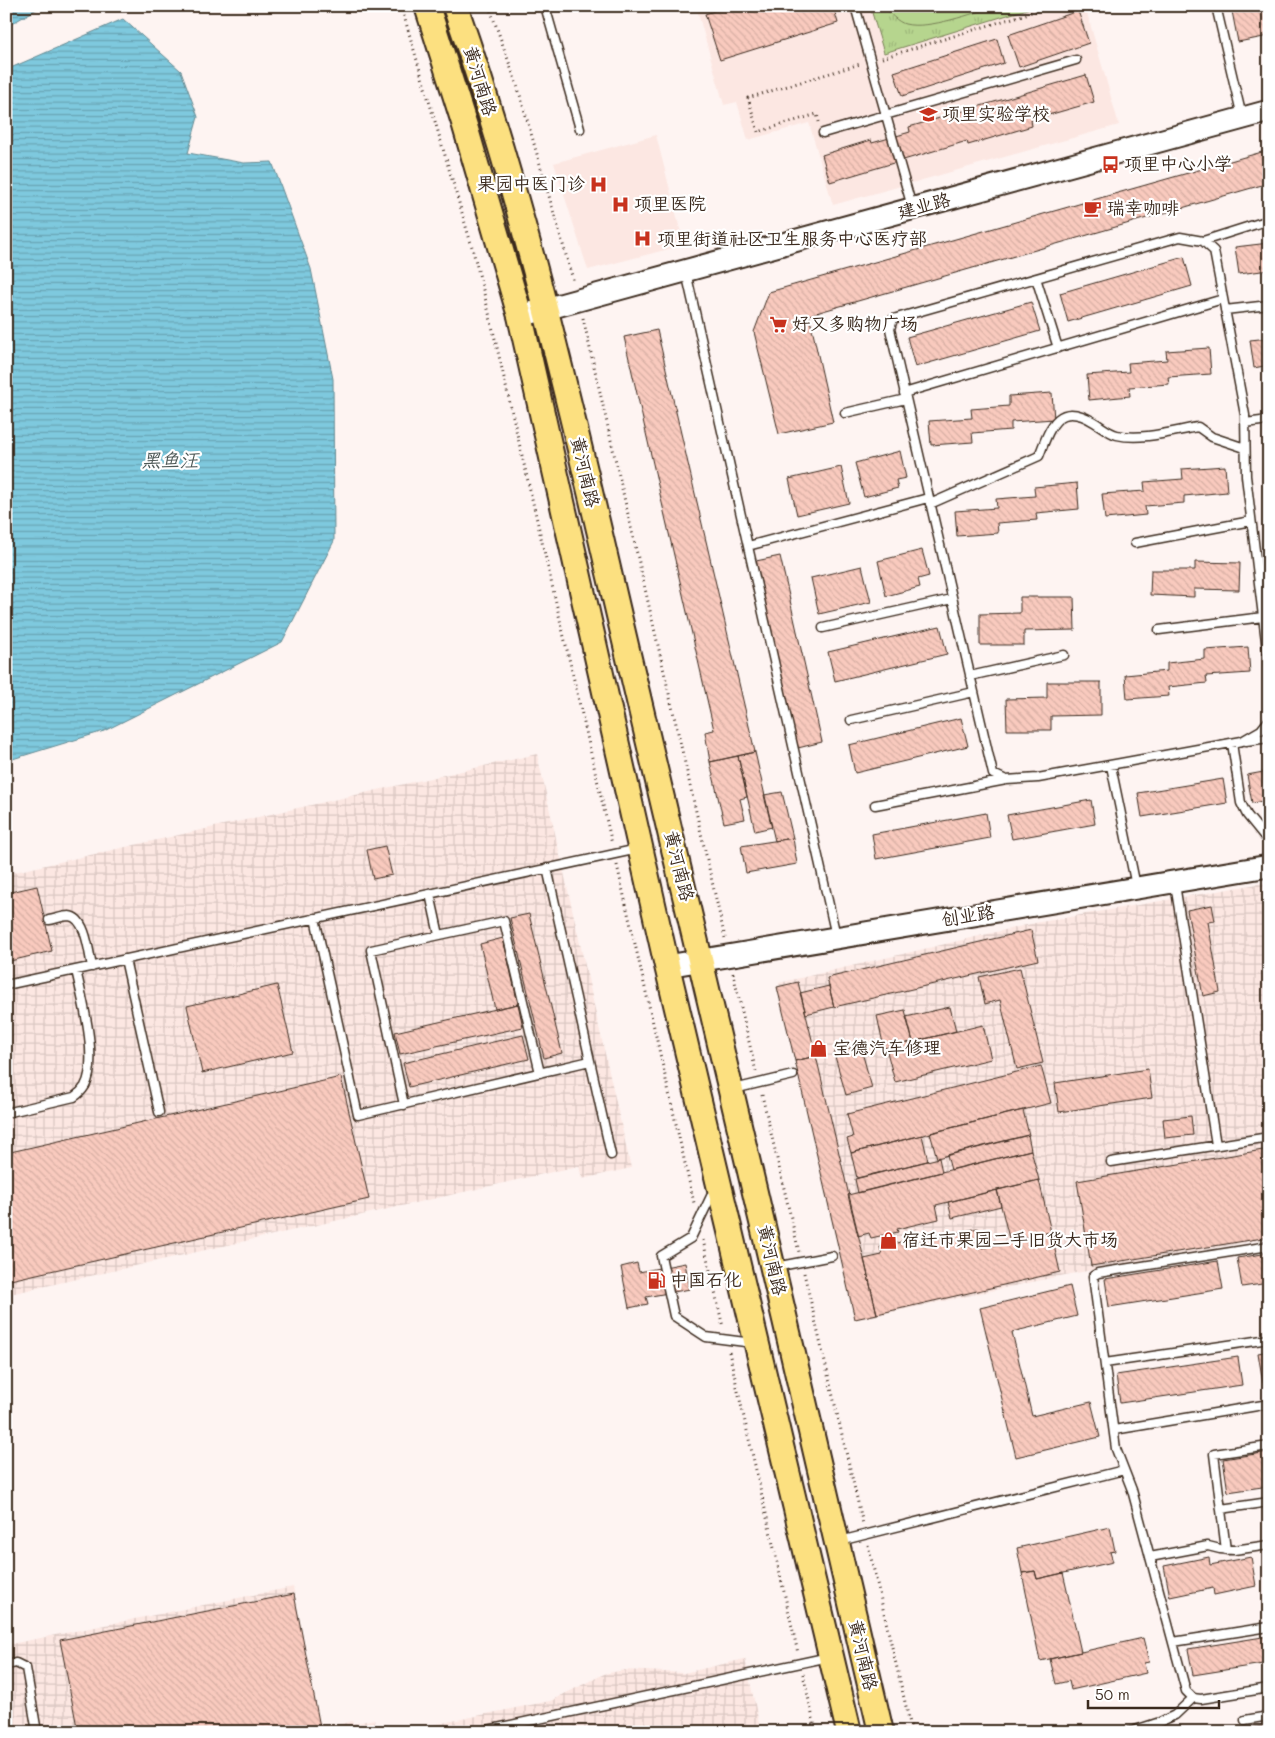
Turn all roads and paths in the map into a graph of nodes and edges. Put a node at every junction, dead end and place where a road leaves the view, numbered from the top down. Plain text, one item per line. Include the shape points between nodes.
1 (427, 6) edge
2 (455, 6) edge
3 (489, 6) edge
4 (545, 6) edge
5 (855, 6) edge
6 (1216, 6) edge
7 (1076, 60) dead end
8 (1269, 111) edge
9 (886, 115) junction
10 (1242, 119) junction
11 (580, 129) dead end
12 (823, 133) dead end
13 (913, 209) junction
14 (1269, 220) edge
15 (1203, 241) junction
16 (686, 271) junction
17 (1036, 278) junction
18 (1223, 299) junction
19 (579, 300) junction
20 (1269, 305) edge
21 (546, 309) junction
22 (1225, 310) junction
23 (520, 316) junction
24 (1058, 348) junction
25 (905, 396) junction
26 (845, 413) dead end
27 (1269, 420) edge
28 (1245, 423) junction
29 (1245, 448) junction
30 (929, 501) junction
31 (1251, 521) junction
32 (1135, 543) dead end
33 (748, 546) junction
34 (952, 599) junction
35 (1263, 617) junction
36 (823, 628) dead end
37 (1159, 630) dead end
38 (1268, 651) edge
39 (1064, 655) dead end
40 (1269, 666) edge
41 (970, 676) junction
42 (974, 692) junction
43 (851, 720) dead end
44 (1269, 720) edge
45 (1269, 738) edge
46 (1242, 741) junction
47 (1232, 743) junction
48 (1111, 766) junction
49 (1006, 780) junction
50 (875, 804) dead end
51 (1269, 842) edge
52 (640, 848) junction
53 (1269, 866) edge
54 (547, 868) junction
55 (1174, 882) junction
56 (1136, 888) junction
57 (430, 894) junction
58 (315, 918) junction
59 (49, 920) dead end
60 (439, 935) junction
61 (837, 938) junction
62 (729, 956) junction
63 (125, 959) junction
64 (702, 960) junction
65 (667, 966) junction
66 (92, 967) junction
67 (76, 970) junction
68 (6, 985) edge
69 (590, 1061) junction
70 (540, 1073) junction
71 (793, 1075) dead end
72 (759, 1083) junction
73 (732, 1089) junction
74 (404, 1105) junction
75 (159, 1112) dead end
76 (6, 1113) edge
77 (1269, 1137) edge
78 (1216, 1145) junction
79 (611, 1155) dead end
80 (1111, 1162) dead end
81 (718, 1181) junction
82 (1269, 1246) edge
83 (832, 1256) dead end
84 (801, 1262) junction
85 (773, 1268) junction
86 (1269, 1338) edge
87 (757, 1344) junction
88 (1105, 1363) junction
89 (1269, 1404) edge
90 (1114, 1430) junction
91 (1269, 1446) edge
92 (1124, 1470) junction
93 (1269, 1502) edge
94 (1221, 1509) junction
95 (865, 1534) junction
96 (836, 1542) junction
97 (1269, 1545) edge
98 (1226, 1550) junction
99 (1150, 1557) junction
100 (1269, 1627) edge
101 (1173, 1642) junction
102 (831, 1656) junction
103 (6, 1664) edge
104 (1269, 1688) edge
105 (1193, 1698) junction
106 (1269, 1716) edge
107 (1245, 1720) dead end
108 (36, 1732) edge
109 (478, 1732) edge
110 (849, 1732) edge
111 (880, 1732) edge
112 (912, 1732) edge
113 (1129, 1732) edge

1 - 23 main road, 黄河南路 via 466,126
2 - 21 main road, 黄河南路 via 501,150
3 - 19 path via 518,88
4 - 11 lane
5 - 9 lane
6 - 10 lane
7 - 9 lane
8 - 10 street, 建业路
9 - 12 lane
9 - 13 lane
10 - 13 street, 建业路
13 - 16 street, 建业路
14 - 15 lane
15 - 17 lane via 1180,237
15 - 18 lane via 1214,251
16 - 19 street, 建业路
16 - 33 lane
17 - 24 lane
17 - 25 lane via 893,319 890,329
18 - 22 lane
18 - 24 lane
19 - 21 street, 建业路
19 - 62 path
20 - 22 lane
21 - 23 street, 建业路
21 - 64 main road, 黄河南路
22 - 28 lane
23 - 52 main road, 黄河南路
24 - 25 lane
25 - 26 lane
25 - 30 lane
27 - 28 lane
28 - 29 lane
29 - 30 lane via 1212,437 1198,427 1135,437 1115,435 1083,415 1065,414 1049,430 1039,456
29 - 31 lane
30 - 33 lane
30 - 34 lane
31 - 32 lane
31 - 35 lane
33 - 61 lane
34 - 36 lane
34 - 41 lane
35 - 37 lane
35 - 38 lane
38 - 40 lane
39 - 41 lane
41 - 42 lane
42 - 43 lane
42 - 49 lane via 993,774
44 - 46 lane via 1261,730
45 - 46 lane
46 - 47 lane
47 - 48 lane
47 - 51 lane via 1240,803
48 - 49 lane
48 - 56 lane
49 - 50 lane
52 - 54 lane
52 - 65 main road, 黄河南路
53 - 55 street, 创业路
54 - 57 lane
54 - 69 lane
55 - 56 street, 创业路
55 - 78 lane
56 - 61 street, 创业路
57 - 58 lane
57 - 60 lane
58 - 63 lane
58 - 74 lane via 358,1115
59 - 66 lane via 69,916 77,919 82,925
60 - 70 lane via 504,921
60 - 74 lane via 371,950
61 - 62 street, 创业路
62 - 64 street, 创业路
62 - 72 path
63 - 66 lane
63 - 75 lane
64 - 65 street, 创业路
64 - 73 main road, 黄河南路
65 - 81 main road, 黄河南路
66 - 67 lane
67 - 68 lane
67 - 76 lane via 88,1023 90,1068 86,1085 74,1097
69 - 70 lane
69 - 79 lane
70 - 74 lane
71 - 72 lane
72 - 73 lane
72 - 84 path
73 - 85 main road, 黄河南路
77 - 78 lane
78 - 80 lane
81 - 87 main road, 黄河南路
81 - 87 lane via 691,1238 661,1256 674,1316 706,1336
82 - 88 lane via 1093,1276
83 - 84 lane
84 - 85 lane
84 - 95 path
85 - 96 main road, 黄河南路
86 - 88 lane
87 - 102 main road, 黄河南路
88 - 90 lane
89 - 90 lane
90 - 92 lane via 1116,1449
91 - 94 lane via 1214,1454
92 - 95 lane
92 - 99 lane
93 - 94 lane
94 - 98 lane
95 - 96 lane
95 - 112 path
96 - 111 main road, 黄河南路
97 - 98 lane
98 - 99 lane via 1208,1546
99 - 101 lane
100 - 101 lane
101 - 105 lane via 1186,1691
102 - 109 lane
102 - 110 main road, 黄河南路
103 - 108 lane via 16,1663 26,1668
104 - 105 lane
105 - 113 lane via 1175,1715
106 - 107 lane

